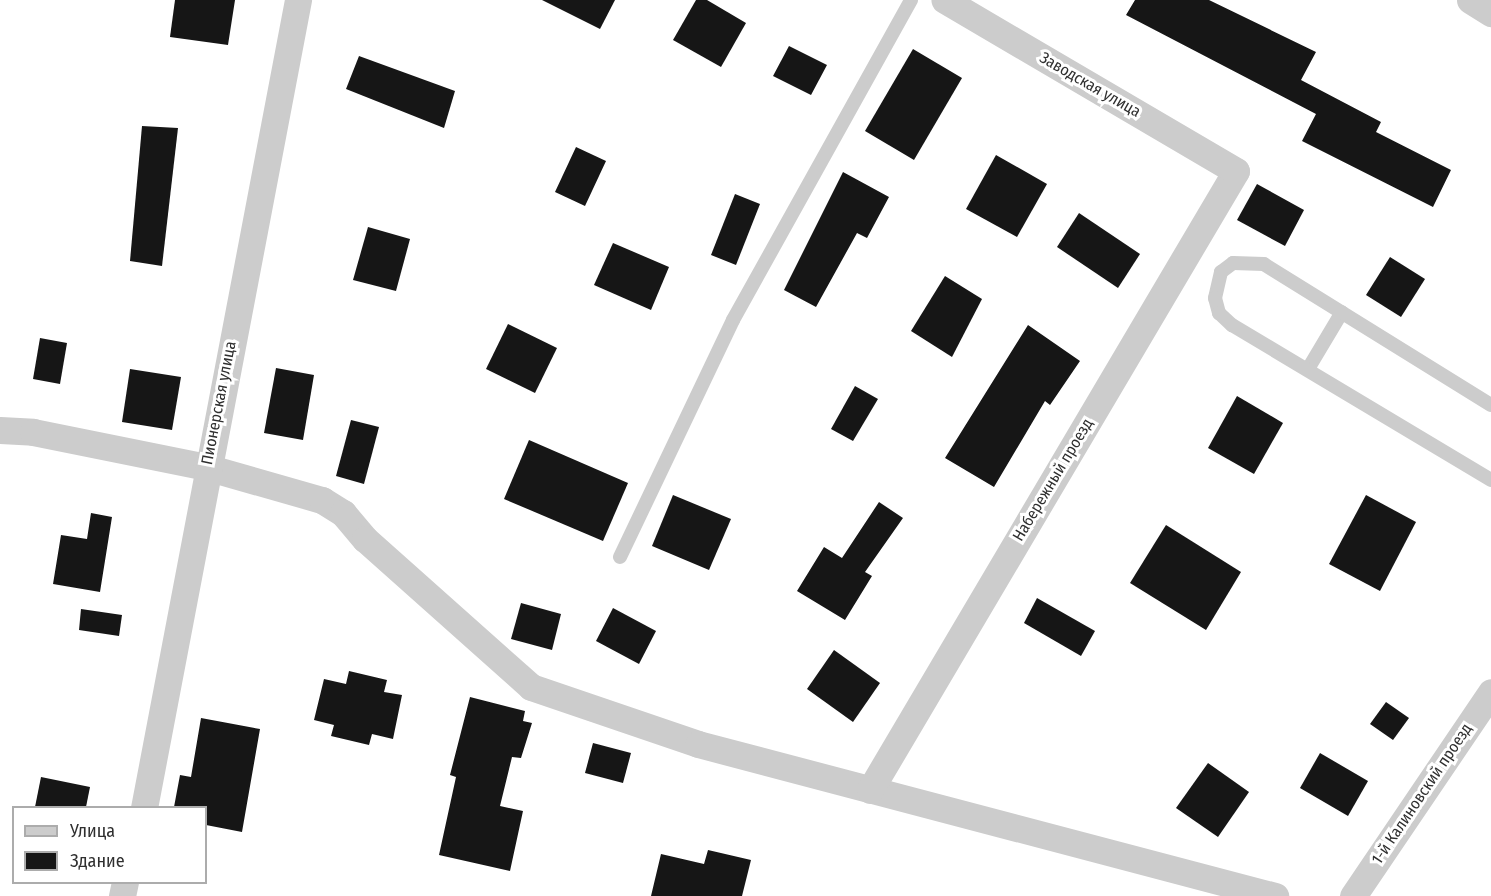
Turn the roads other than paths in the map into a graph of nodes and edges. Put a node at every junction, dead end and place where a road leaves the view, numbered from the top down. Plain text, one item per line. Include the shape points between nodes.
1 (298, 0) edge
2 (911, 0) edge
3 (944, 0) edge
4 (1470, 0) edge
5 (1491, 13) edge
6 (1236, 171) joint
7 (1342, 312) junction
8 (1308, 369) junction
9 (1491, 405) edge
10 (0, 430) edge
11 (206, 467) junction
12 (1491, 480) edge
13 (620, 557) dead end
14 (1491, 692) edge
15 (870, 789) junction
16 (144, 806) edge
17 (1275, 896) edge
18 (1353, 896) edge

1 - 11 street, Пионерская улица
2 - 13 lane via 733,320
3 - 6 street, Заводская улица
4 - 5 street
6 - 15 street, Набережный проезд
7 - 8 lane
7 - 8 lane via 1264,264 1233,263 1221,272 1216,287 1219,313
7 - 9 lane
8 - 12 lane
10 - 11 street via 33,432
11 - 15 street via 322,500 343,513 365,540 531,687 698,744
11 - 16 street, Пионерская улица
14 - 18 street, 1-й Калиновский проезд
15 - 17 street

